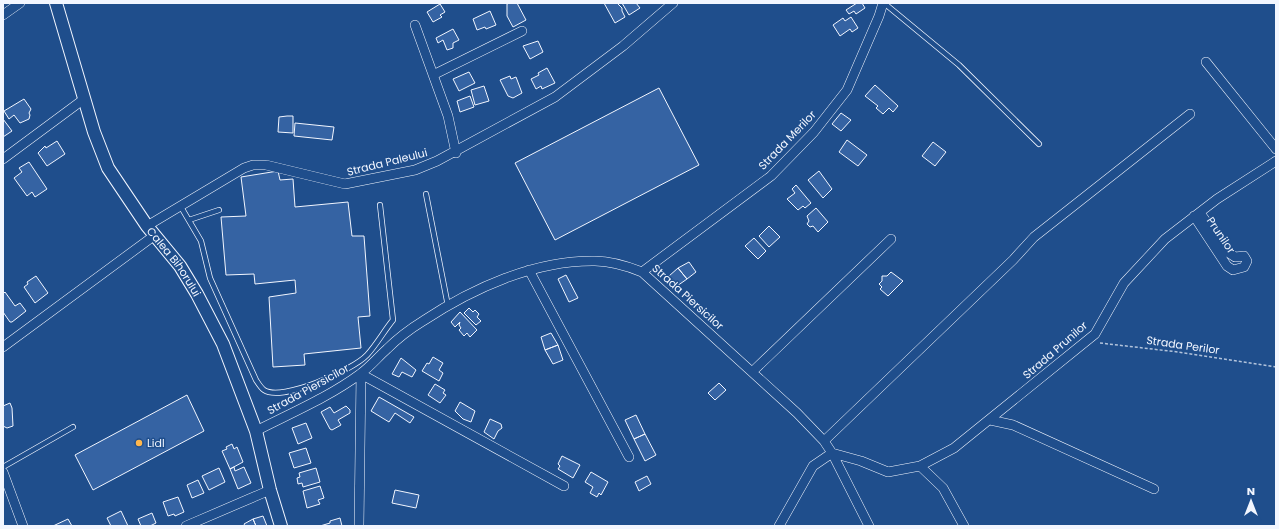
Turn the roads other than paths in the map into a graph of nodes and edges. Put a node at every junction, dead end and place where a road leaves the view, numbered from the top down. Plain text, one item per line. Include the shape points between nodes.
1 (20, 3) edge
2 (56, 3) edge
3 (673, 3) edge
4 (883, 3) edge
5 (3, 15) edge
6 (415, 25) dead end
7 (522, 31) dead end
8 (1206, 62) dead end
9 (433, 75) junction
10 (84, 99) junction
11 (1190, 114) dead end
12 (1039, 144) dead end
13 (1276, 149) edge
14 (456, 153) junction
15 (3, 159) edge
16 (1276, 161) edge
17 (426, 194) dead end
18 (380, 205) dead end
19 (181, 207) junction
20 (219, 210) dead end
21 (1197, 214) junction
22 (189, 220) junction
23 (147, 226) junction
24 (155, 235) junction
25 (891, 239) dead end
26 (529, 270) junction
27 (642, 272) junction
28 (448, 306) junction
29 (3, 347) edge
30 (752, 372) junction
31 (360, 374) junction
32 (990, 420) junction
33 (73, 427) dead end
34 (256, 431) junction
35 (824, 441) junction
36 (832, 453) junction
37 (629, 457) dead end
38 (920, 466) junction
39 (3, 467) edge
40 (3, 472) edge
41 (564, 486) dead end
42 (1154, 489) dead end
43 (270, 490) junction
44 (23, 526) edge
45 (186, 526) edge
46 (281, 526) edge
47 (359, 526) edge
48 (779, 526) edge
49 (869, 526) edge
50 (964, 526) edge

1 - 5 street
2 - 10 main road, Calea Bihorului
3 - 14 street, Strada Paleului via 623,46 555,97
4 - 12 lane via 959,65
4 - 27 street, Strada Merilor via 847,90 814,132 771,176
6 - 9 street
7 - 9 street
8 - 13 street
9 - 14 street via 448,116
10 - 15 street
10 - 23 main road, Calea Bihorului via 108,168
11 - 35 street via 1034,237
14 - 19 street, Strada Paleului via 415,170 345,184 278,167 253,165
16 - 21 street, Strada Prunilor
17 - 28 lane
18 - 22 lane via 392,320 367,355 350,368 320,382 274,393 264,390 256,380 210,278 201,240
19 - 22 lane
19 - 23 street, Strada Paleului
20 - 22 lane
21 - 21 street, Prunilor via 1228,253 1235,257 1244,256 1247,261 1244,267 1233,270 1227,266
21 - 32 street, Strada Prunilor via 1165,239 1124,283 1095,334
23 - 24 main road, Calea Bihorului
24 - 29 street
24 - 34 main road, Calea Bihorului via 180,266 223,344
25 - 30 street
26 - 27 street, Strada Piersicilor via 566,262 596,260 619,263
26 - 28 street, Strada Piersicilor
26 - 37 street
27 - 30 street, Strada Piersicilor
28 - 31 street, Strada Piersicilor via 422,321
30 - 35 street, Strada Piersicilor via 798,413
31 - 34 street, Strada Piersicilor
31 - 41 street
31 - 47 street
32 - 38 street, Strada Prunilor via 954,448
32 - 42 street via 1013,425
33 - 39 lane
34 - 43 main road, Calea Bihorului
35 - 36 street, Strada Piersicilor
36 - 38 street, Strada Prunilor via 888,472
36 - 48 street via 813,466
36 - 49 street, Strada Piersicilor
38 - 50 street via 943,488
40 - 44 street
43 - 45 street
43 - 46 main road, Calea Bihorului

